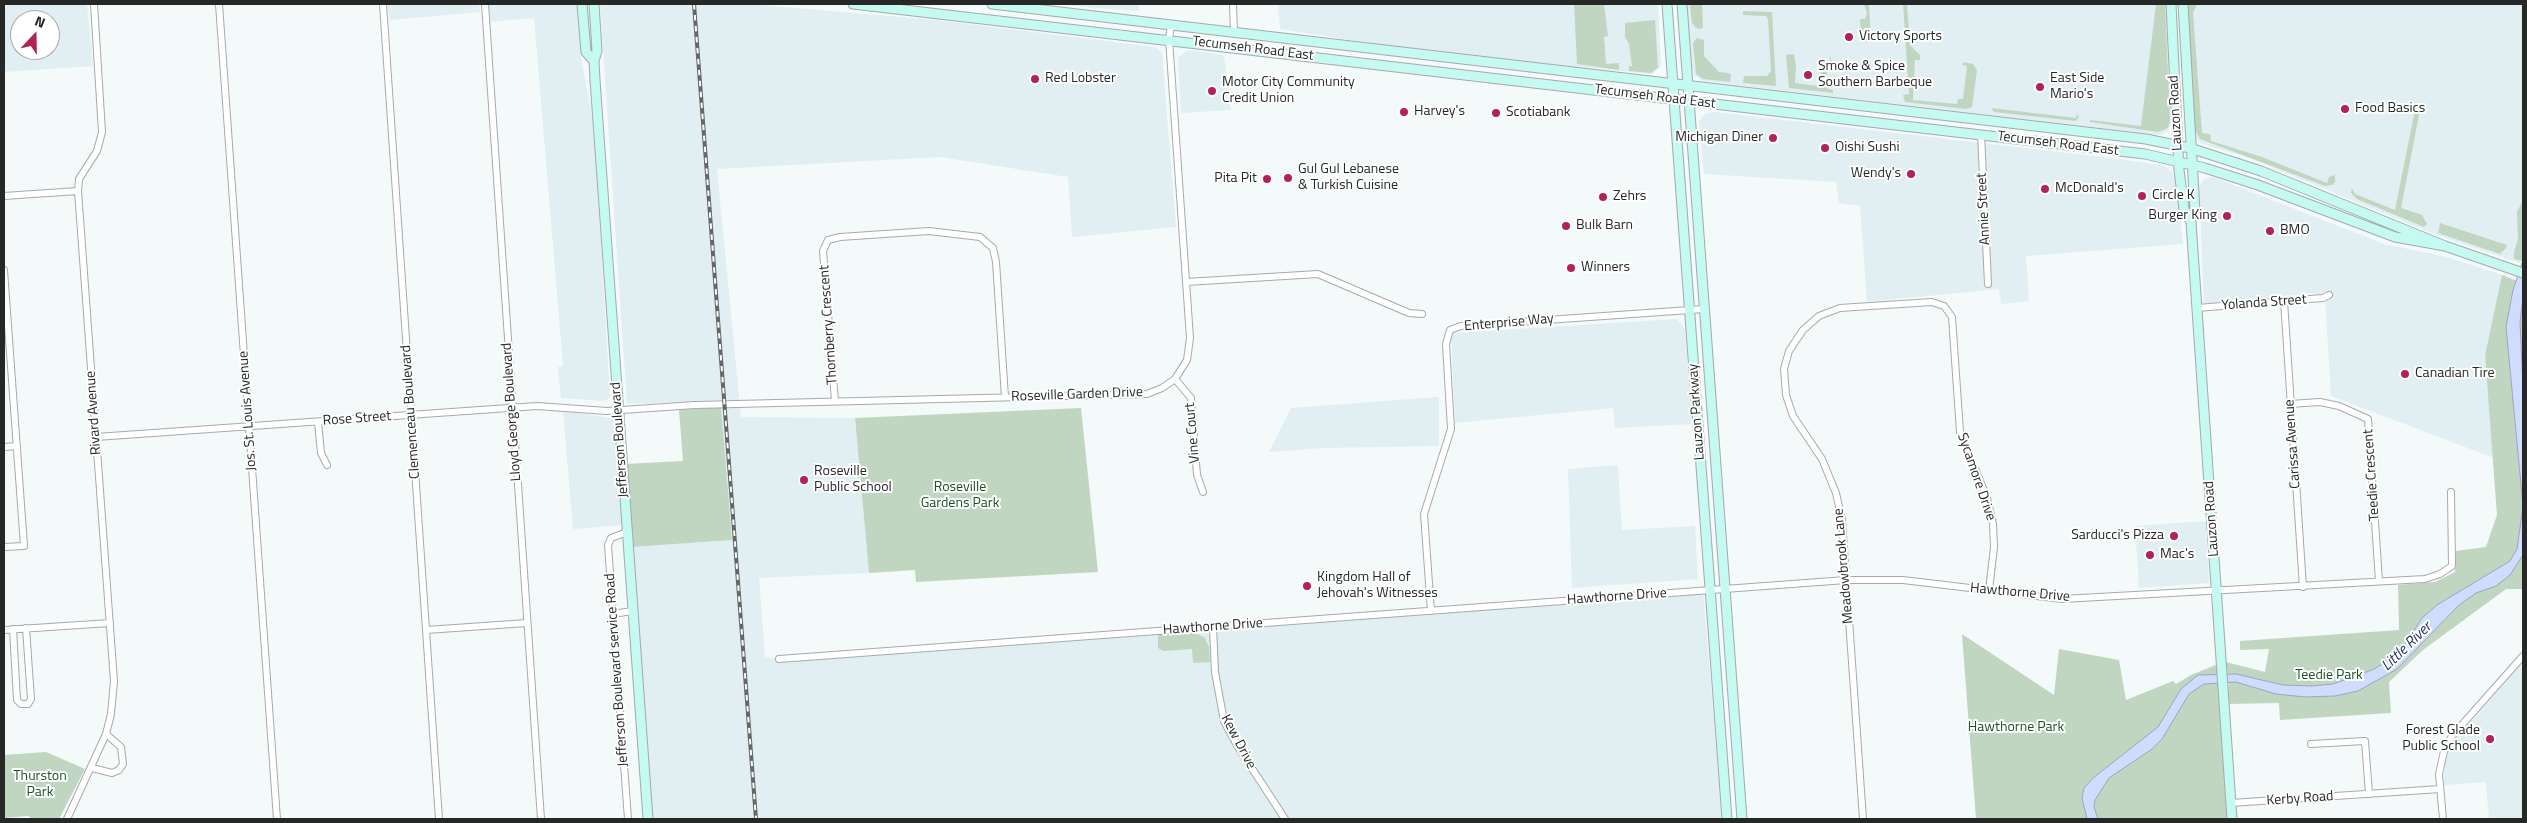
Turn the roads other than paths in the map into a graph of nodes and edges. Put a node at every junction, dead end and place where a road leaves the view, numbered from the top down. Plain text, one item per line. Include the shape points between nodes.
1 (94, 4) edge
2 (219, 4) edge
3 (383, 4) edge
4 (485, 4) edge
5 (582, 4) edge
6 (594, 4) edge
7 (853, 4) edge
8 (992, 4) edge
9 (1233, 4) edge
10 (1667, 4) edge
11 (1682, 4) edge
12 (2171, 4) edge
13 (2182, 4) edge
14 (1171, 25) junction
15 (1234, 33) junction
16 (1170, 39) junction
17 (594, 61) junction
18 (1673, 84) junction
19 (1688, 85) junction
20 (1674, 100) junction
21 (1689, 101) junction
22 (1981, 134) junction
23 (2179, 145) junction
24 (2190, 148) junction
25 (2179, 161) junction
26 (2191, 164) junction
27 (78, 191) junction
28 (4, 196) edge
29 (2190, 219) junction
30 (2446, 246) junction
31 (4, 270) edge
32 (2523, 273) edge
33 (1186, 282) junction
34 (1988, 284) dead end
35 (2330, 295) dead end
36 (2284, 301) junction
37 (1944, 306) joint
38 (2197, 308) junction
39 (1704, 309) junction
40 (1688, 310) junction
41 (1422, 314) dead end
42 (1175, 379) junction
43 (1006, 397) junction
44 (835, 401) junction
45 (2290, 404) junction
46 (512, 408) junction
47 (618, 410) junction
48 (411, 416) junction
49 (318, 422) junction
50 (249, 427) junction
51 (96, 437) junction
52 (4, 446) edge
53 (17, 446) junction
54 (327, 465) dead end
55 (1203, 492) dead end
56 (2451, 492) dead end
57 (626, 532) junction
58 (4, 547) edge
59 (1846, 580) junction
60 (2379, 581) junction
61 (2303, 587) junction
62 (1710, 590) junction
63 (1725, 590) junction
64 (1989, 590) junction
65 (2218, 590) junction
66 (632, 611) junction
67 (1431, 611) junction
68 (613, 614) junction
69 (110, 623) junction
70 (527, 623) junction
71 (1213, 627) junction
72 (26, 628) junction
73 (13, 629) junction
74 (4, 630) edge
75 (426, 630) junction
76 (2523, 656) edge
77 (779, 658) dead end
78 (106, 734) junction
79 (2311, 744) dead end
80 (92, 768) junction
81 (2440, 789) junction
82 (2369, 794) junction
83 (2231, 803) junction
84 (68, 819) edge
85 (277, 819) edge
86 (439, 819) edge
87 (540, 819) edge
88 (628, 819) edge
89 (648, 819) edge
90 (1285, 819) edge
91 (1727, 819) edge
92 (1742, 819) edge
93 (1863, 819) edge
94 (2232, 819) edge
95 (2443, 819) edge

1 - 27 street, Rivard Avenue via 102,132 97,151 79,179
2 - 50 street, Jos. St. Louis Avenue
3 - 48 street, Clemenceau Boulevard
4 - 46 street, Lloyd George Boulevard
5 - 17 main road, Jefferson Boulevard via 586,52
6 - 17 main road, Jefferson Boulevard via 597,51
7 - 16 main road, Tecumseh Road East
8 - 14 main road, Tecumseh Road East
9 - 15 street
10 - 18 main road, Lauzon Parkway
11 - 19 main road, Lauzon Parkway
12 - 23 main road, Lauzon Road
13 - 24 main road, Lauzon Road
14 - 15 main road, Tecumseh Road East
14 - 16 street
15 - 18 main road, Tecumseh Road East
16 - 20 main road, Tecumseh Road East
16 - 33 street
17 - 47 main road, Jefferson Boulevard
18 - 19 main road, Tecumseh Road East
18 - 20 main road, Lauzon Parkway
19 - 21 main road, Lauzon Parkway
19 - 23 main road, Tecumseh Road East via 2146,138
20 - 21 main road, Tecumseh Road East
20 - 40 main road, Lauzon Parkway
21 - 22 main road, Tecumseh Road East
21 - 39 main road, Lauzon Parkway
22 - 25 main road, Tecumseh Road East
22 - 34 street, Annie Street
23 - 24 main road, Tecumseh Road East
23 - 25 main road, Lauzon Road
24 - 26 main road, Lauzon Road
24 - 30 main road, Tecumseh Road East via 2261,171
25 - 26 main road, Tecumseh Road East
25 - 29 main road, Lauzon Road via 2184,209
26 - 29 main road, Lauzon Road via 2195,211
26 - 30 main road, Tecumseh Road East via 2258,185 2396,237
27 - 28 street
27 - 51 street, Rivard Avenue
29 - 38 main road, Lauzon Road
30 - 32 main road, Tecumseh Road East
31 - 53 street
33 - 41 street via 1318,274 1409,313
33 - 42 street via 1190,338 1187,360
35 - 36 street, Yolanda Street
36 - 38 street, Yolanda Street
36 - 45 street, Carissa Avenue
37 - 59 street, Meadowbrook Lane via 1932,302 1840,308 1819,316 1803,330 1789,351 1784,369 1786,395 1793,416 1822,459 1836,493 1842,520
37 - 64 street, Sycamore Drive via 1952,317 1960,432 1993,524
38 - 65 main road, Lauzon Road
39 - 40 street, Enterprise Way
39 - 63 main road, Lauzon Parkway
40 - 62 main road, Lauzon Parkway
40 - 67 street, Enterprise Way via 1461,326 1450,330 1446,344 1451,429 1424,514
42 - 43 street, Roseville Garden Drive via 1147,394
42 - 55 street, Vine Court via 1191,398 1197,475
43 - 44 street, Roseville Garden Drive
43 - 44 street, Thornberry Crescent via 993,248 980,237 929,231 828,240 824,251
44 - 47 street, Roseville Garden Drive
45 - 60 street, Teedie Crescent via 2320,402 2339,406 2368,419
45 - 61 street, Carissa Avenue
46 - 47 street, Rose Street via 567,406
46 - 48 street, Rose Street
46 - 70 street, Lloyd George Boulevard
47 - 57 main road, Jefferson Boulevard
48 - 49 street, Rose Street
48 - 75 street, Clemenceau Boulevard
49 - 50 street, Rose Street
49 - 54 street via 321,453
50 - 51 street, Rose Street
50 - 85 street, Jos. St. Louis Avenue
51 - 69 street, Rivard Avenue
52 - 53 street
53 - 58 street via 24,546
56 - 60 street, Hawthorne Drive via 2452,566 2425,579
57 - 66 main road, Jefferson Boulevard
57 - 68 street, Jefferson Boulevard service Road via 611,538 608,545
59 - 63 street, Hawthorne Drive
59 - 64 street, Hawthorne Drive via 1903,580
59 - 93 street, Meadowbrook Lane
60 - 61 street, Hawthorne Drive
61 - 65 street, Hawthorne Drive
62 - 63 street, Hawthorne Drive
62 - 67 street, Hawthorne Drive
62 - 91 main road, Lauzon Parkway
63 - 92 main road, Lauzon Parkway
64 - 65 street, Hawthorne Drive via 2062,599
65 - 83 main road, Lauzon Road
66 - 68 street
66 - 89 main road, Jefferson Boulevard
67 - 71 street, Hawthorne Drive
68 - 88 street, Jefferson Boulevard service Road
69 - 72 street
69 - 78 street, Rivard Avenue via 114,681
70 - 75 street
70 - 87 street, Lloyd George Boulevard
71 - 77 street, Hawthorne Drive
71 - 90 street, Kew Drive via 1215,672 1224,721
72 - 73 street
72 - 73 street via 31,699 28,704 17,700
73 - 74 street
75 - 86 street, Clemenceau Boulevard
76 - 81 street via 2452,736 2442,756
78 - 80 street, Rivard Avenue
78 - 80 street via 121,747 123,764 112,773
79 - 82 street via 2365,741
80 - 84 street, Rivard Avenue
81 - 82 street, Kerby Road
81 - 95 street
82 - 83 street, Kerby Road
83 - 94 main road, Lauzon Road

